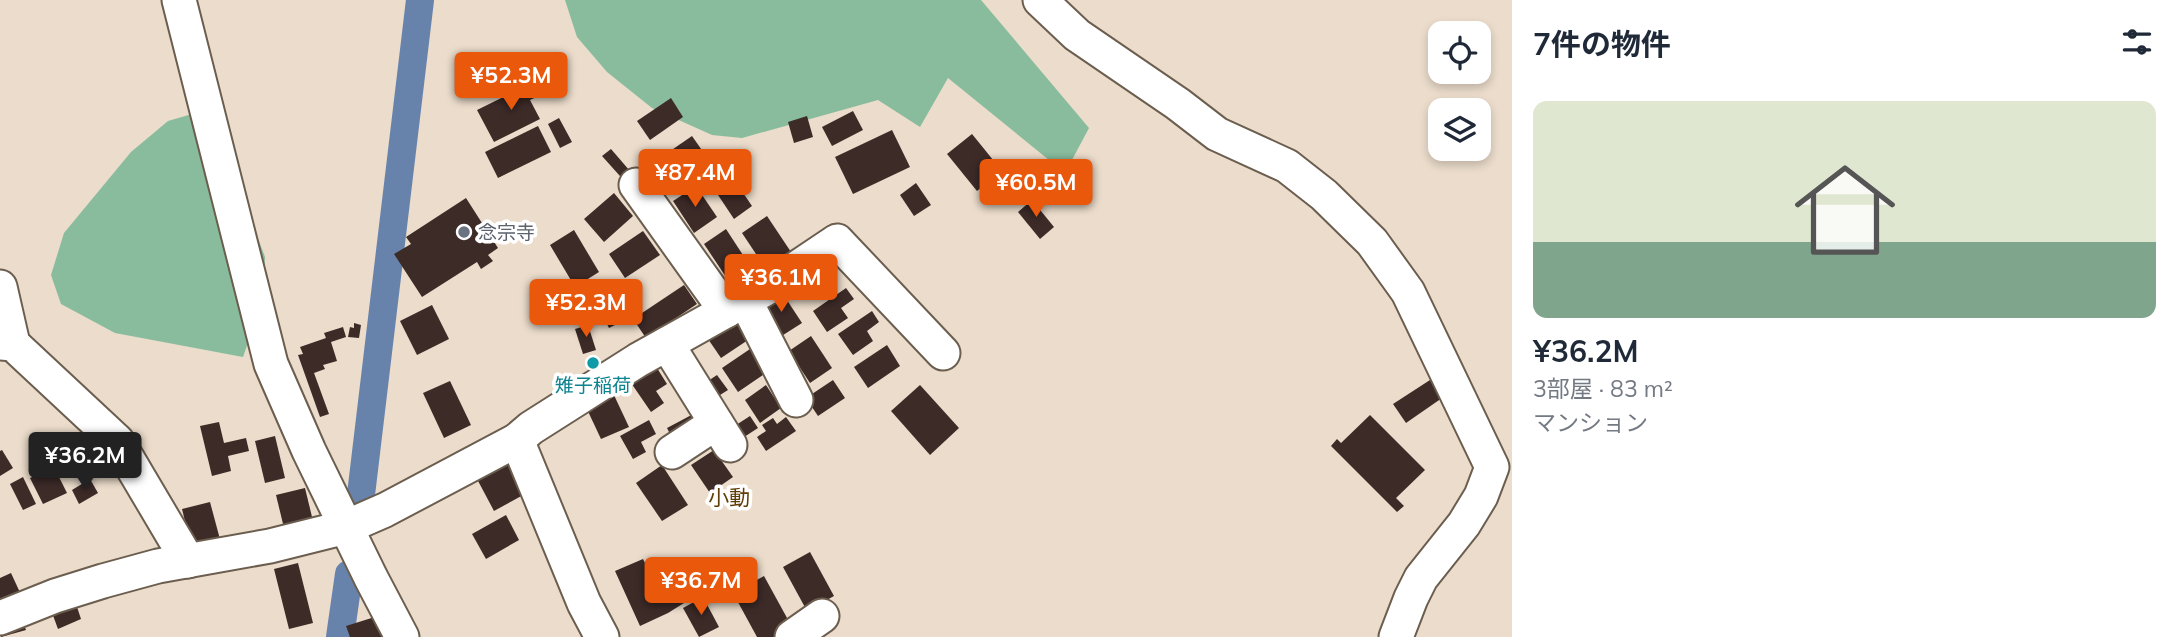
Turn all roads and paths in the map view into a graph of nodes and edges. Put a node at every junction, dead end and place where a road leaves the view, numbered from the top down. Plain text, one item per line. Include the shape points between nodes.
1 (179, 0) edge
2 (1040, 0) edge
3 (636, 185) dead end
4 (0, 287) edge
5 (735, 306) junction
6 (6, 344) edge
7 (667, 344) junction
8 (943, 353) dead end
9 (796, 400) dead end
10 (517, 440) junction
11 (672, 452) dead end
12 (346, 527) junction
13 (188, 561) junction
14 (822, 616) dead end
15 (0, 618) edge
16 (402, 637) edge
17 (602, 637) edge
18 (792, 637) edge
19 (1396, 637) edge

1 - 12 street via 271,364
2 - 19 street via 1077,35 1217,134 1287,166 1315,188 1372,242 1408,292 1492,467 1464,524 1421,578
3 - 5 street
4 - 6 street
5 - 7 street
5 - 8 street via 837,242
5 - 9 street
6 - 13 street via 117,441
7 - 10 street
7 - 11 street via 723,434
10 - 12 street
10 - 17 street
12 - 13 street
12 - 16 street
13 - 15 street via 103,580
14 - 18 street

